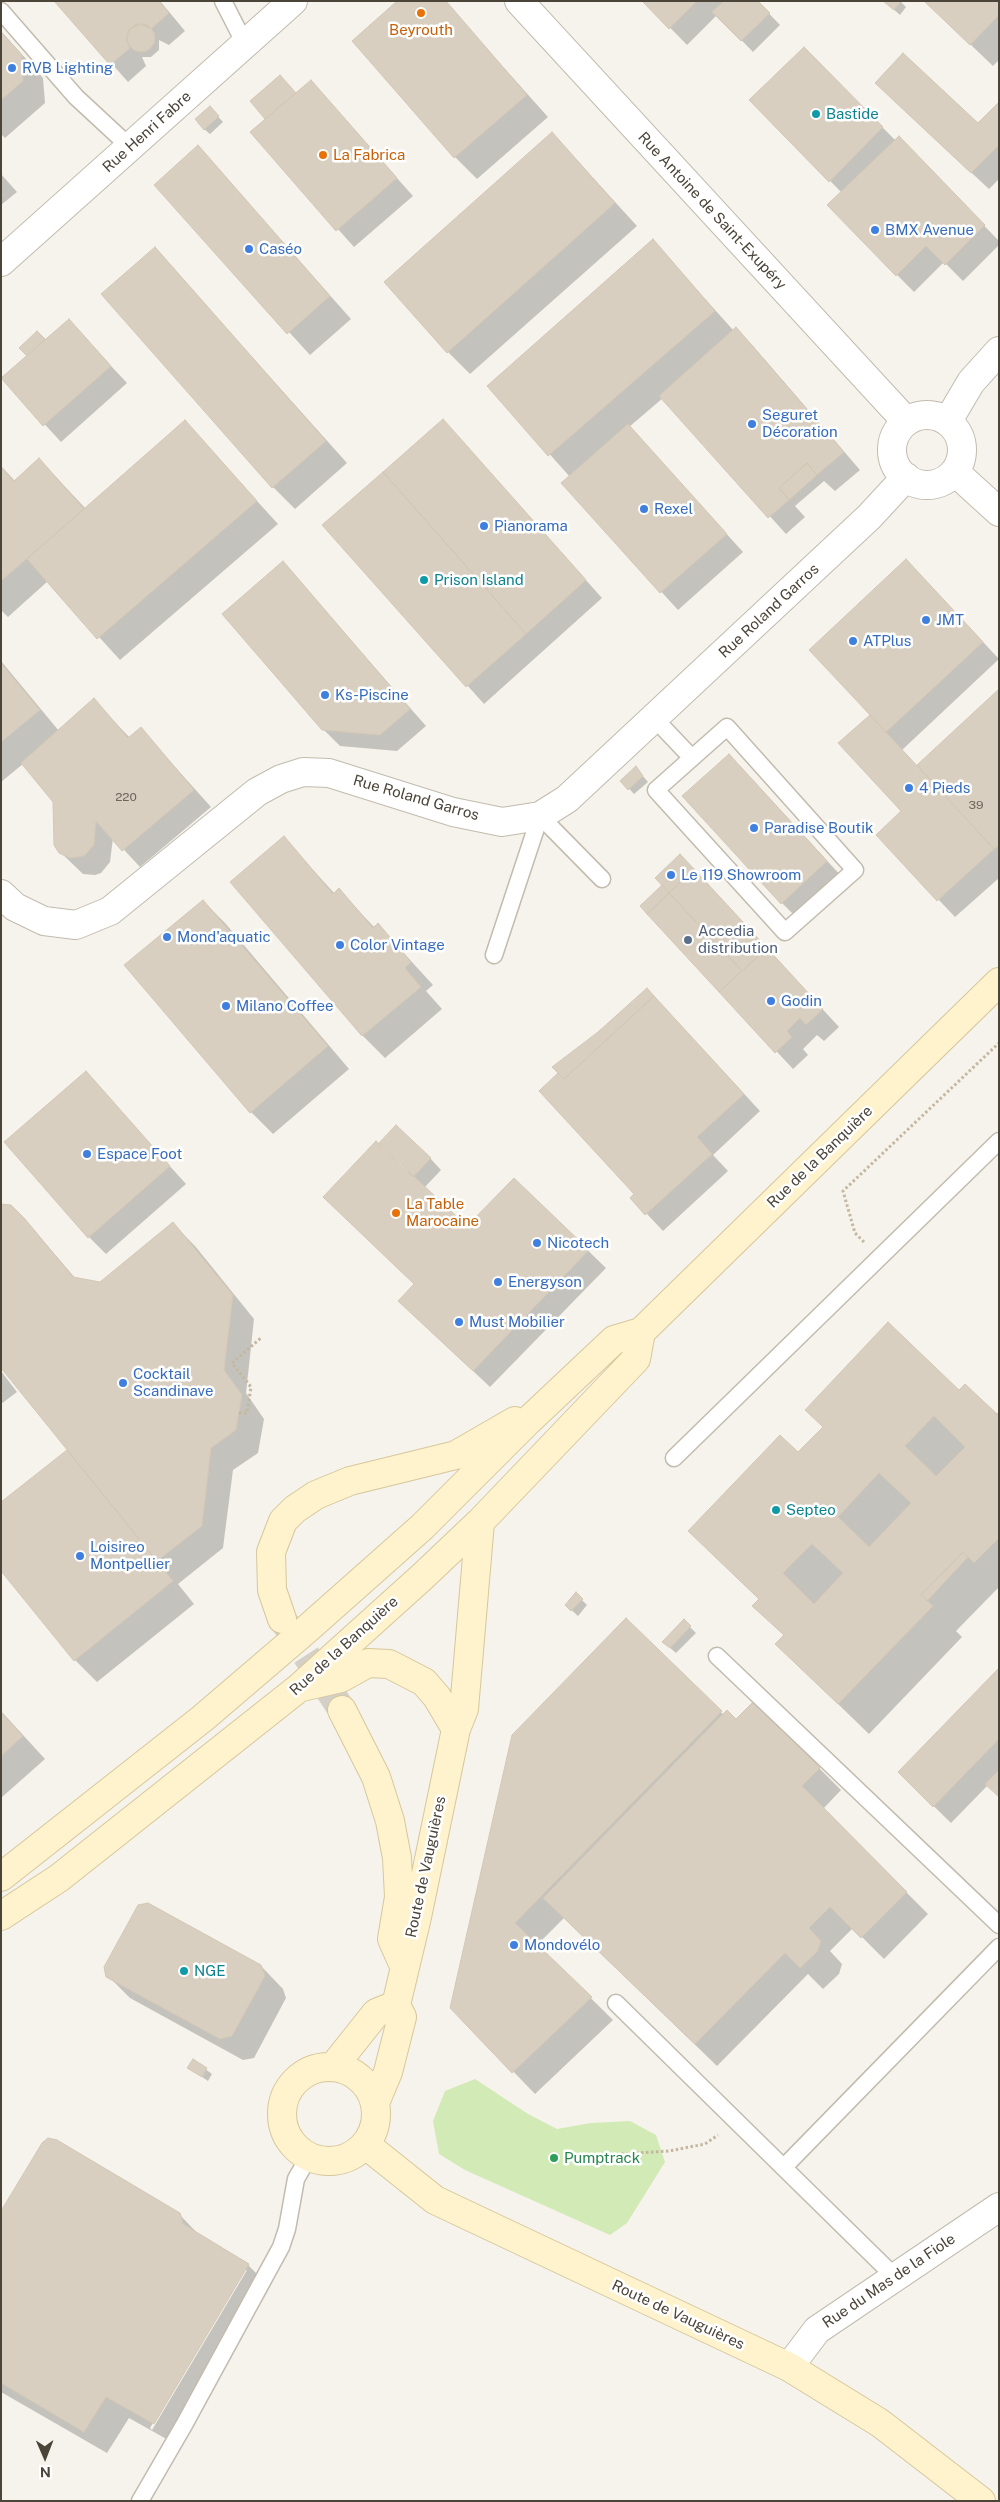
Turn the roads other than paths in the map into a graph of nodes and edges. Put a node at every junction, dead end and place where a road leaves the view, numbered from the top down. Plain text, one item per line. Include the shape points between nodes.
1 (223, 1) edge
2 (293, 1) edge
3 (519, 1) edge
4 (1, 11) edge
5 (245, 44) junction
6 (130, 147) junction
7 (1, 262) edge
8 (999, 351) edge
9 (906, 421) junction
10 (948, 421) junction
11 (955, 472) junction
12 (906, 477) junction
13 (999, 512) edge
14 (654, 718) junction
15 (692, 758) junction
16 (540, 816) junction
17 (602, 879) dead end
18 (1, 894) edge
19 (494, 955) dead end
20 (999, 982) edge
21 (999, 1142) edge
22 (641, 1332) junction
23 (528, 1421) junction
24 (674, 1458) dead end
25 (480, 1522) junction
26 (282, 1619) tunnel mouth
27 (717, 1656) dead end
28 (466, 1678) junction
29 (424, 1682) junction
30 (300, 1687) junction
31 (342, 1710) tunnel mouth
32 (456, 1729) junction
33 (1, 1877) edge
34 (1, 1916) edge
35 (999, 1925) edge
36 (999, 1947) edge
37 (404, 1966) junction
38 (616, 2003) dead end
39 (396, 2005) junction
40 (333, 2067) junction
41 (375, 2103) junction
42 (366, 2145) junction
43 (308, 2158) junction
44 (784, 2167) junction
45 (999, 2207) edge
46 (894, 2277) junction
47 (789, 2366) junction
48 (140, 2501) edge
49 (981, 2501) edge

1 - 5 lane
2 - 5 street, Rue Henri Fabre
3 - 9 street, Rue Antoine de Saint-Exupéry
4 - 6 lane via 76,97
5 - 6 street, Rue Henri Fabre
6 - 7 street, Rue Henri Fabre
8 - 10 street via 971,382
9 - 10 street via 927,414
9 - 12 street via 896,434 892,449 894,460
10 - 11 street via 956,429 963,450
11 - 12 street via 937,484 916,483
11 - 13 street
12 - 14 street, Rue Roland Garros via 869,517
14 - 15 lane
14 - 16 street, Rue Roland Garros via 567,799
15 - 15 lane via 727,727 855,870 785,932 656,790
16 - 17 lane
16 - 18 street, Rue Roland Garros via 502,822 453,812 329,773 303,772 256,792 110,911 76,925 44,921 15,907
16 - 19 lane
20 - 22 street, Rue de la Banquière
21 - 24 lane
22 - 23 street, Rue de la Banquière via 614,1340
22 - 25 street, Rue de la Banquière via 636,1359
23 - 26 street via 517,1419 456,1455 350,1481 300,1505 283,1521 271,1552 272,1590
23 - 33 street, Rue de la Banquière via 422,1526 307,1629 203,1718
25 - 28 street, Route de Vauguières
25 - 30 street, Rue de la Banquière
27 - 35 lane
28 - 29 street
28 - 32 street, Route de Vauguières via 464,1709
29 - 30 street via 388,1664 368,1663 341,1678
29 - 32 street via 437,1696
30 - 34 street, Rue de la Banquière via 59,1878
31 - 37 street via 376,1777 390,1821 397,1858 398,1897 392,1938
32 - 37 street, Route de Vauguières
36 - 44 lane
37 - 39 street, Route de Vauguières
38 - 44 lane
39 - 40 street via 376,2013
39 - 41 street, Route de Vauguières via 402,2017 388,2072
40 - 41 street via 347,2070 360,2078 370,2089
40 - 43 street via 299,2077 282,2104 286,2135
41 - 42 street via 377,2118
42 - 43 street via 339,2161
42 - 47 street, Route de Vauguières via 435,2200
43 - 48 lane via 296,2178 287,2229 280,2247
44 - 46 lane
45 - 46 street, Rue du Mas de la Fiole
46 - 47 street, Rue du Mas de la Fiole via 817,2330
47 - 49 street, Route de Vauguières via 880,2423

